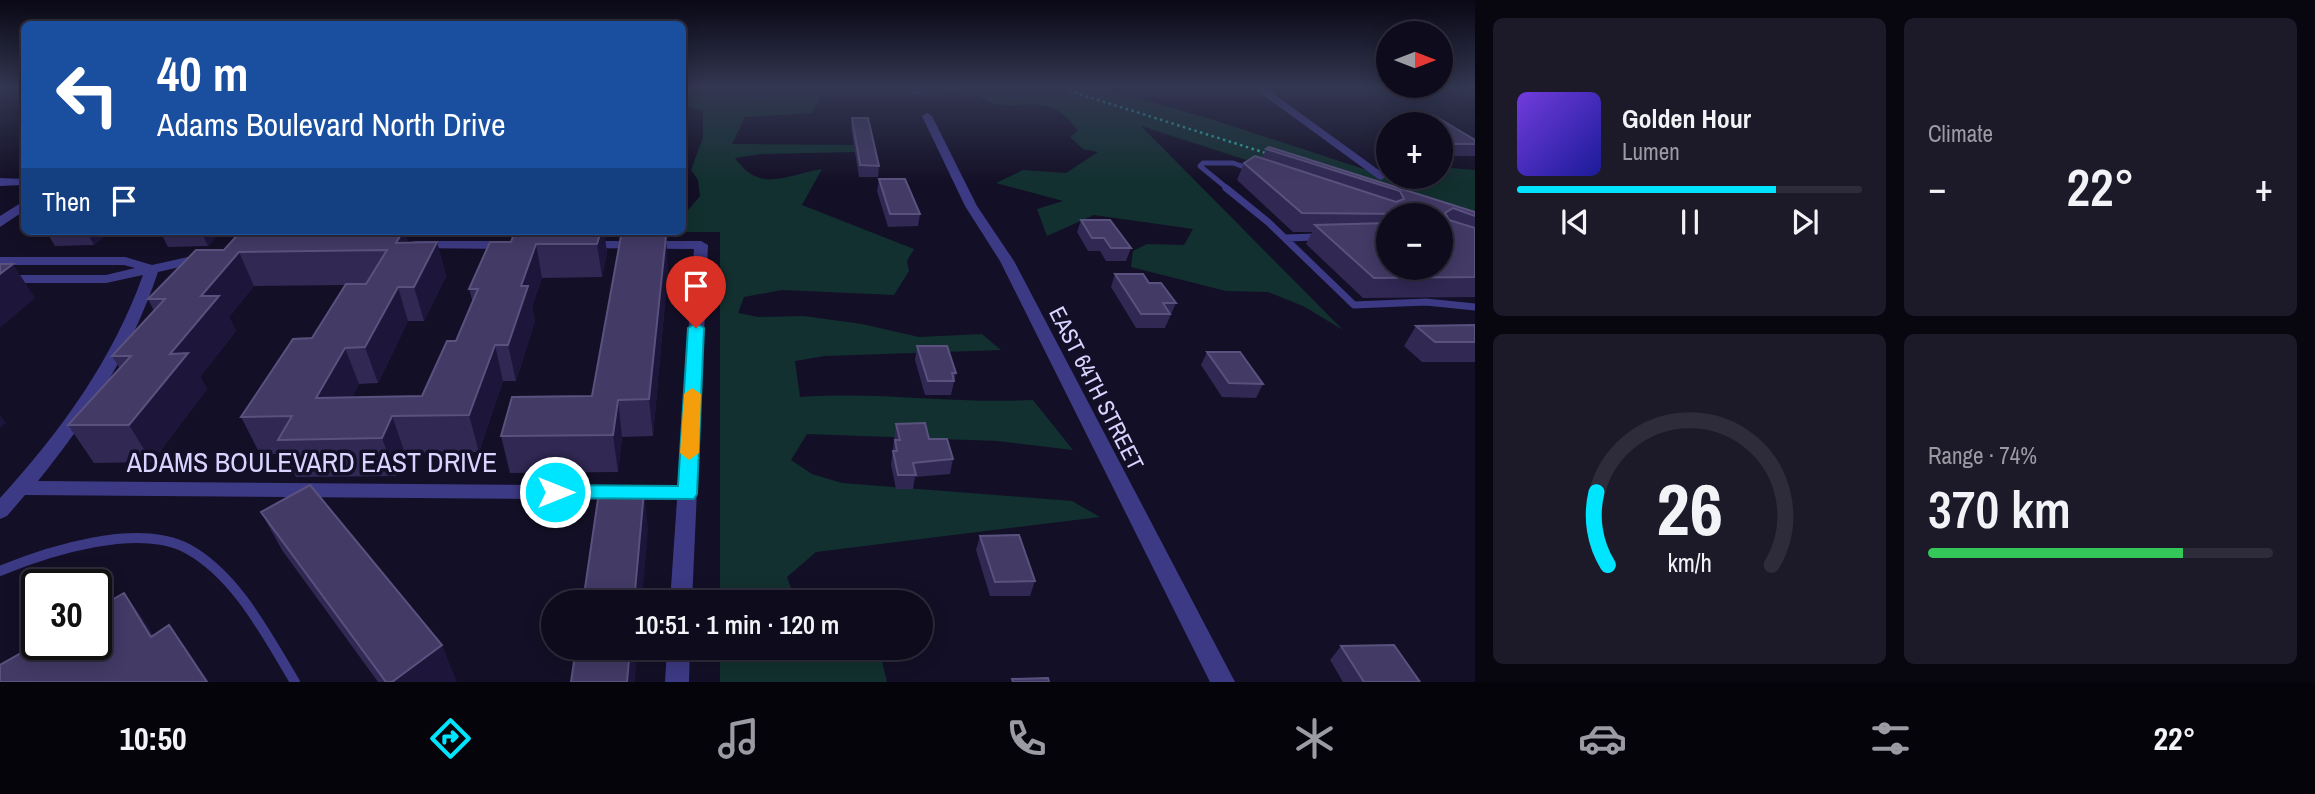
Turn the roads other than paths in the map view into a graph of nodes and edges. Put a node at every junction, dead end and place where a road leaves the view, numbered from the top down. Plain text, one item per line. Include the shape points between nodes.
1 (928, 119) edge
2 (1301, 119) edge
3 (1259, 172) edge
4 (1376, 172) edge
5 (0, 182) edge
6 (21, 182) edge
7 (21, 207) edge
8 (0, 223) edge
9 (1323, 237) edge
10 (1285, 238) junction
11 (403, 244) edge
12 (524, 244) edge
13 (565, 245) edge
14 (220, 254) edge
15 (0, 261) edge
16 (152, 269) junction
17 (0, 279) edge
18 (1475, 307) edge
19 (21, 488) junction
20 (687, 494) junction
21 (0, 511) edge
22 (0, 571) edge
23 (682, 590) edge
24 (678, 660) edge
25 (295, 682) edge
26 (677, 682) edge
27 (1223, 682) edge

1 - 27 street, EAST 64TH STREET via 971,206 1007,261
2 - 4 street
3 - 10 lane via 1233,163 1200,166
5 - 6 street
7 - 8 street
9 - 10 lane
10 - 18 lane via 1354,305 1426,302
11 - 12 street
13 - 20 street via 701,245
14 - 16 street
15 - 16 street via 124,261
16 - 17 street via 106,279
16 - 19 street via 131,330 107,375
19 - 20 street, ADAMS BOULEVARD EAST DRIVE
19 - 21 street
20 - 23 street
22 - 25 lane via 83,544 144,539 186,547 249,607
24 - 26 street

